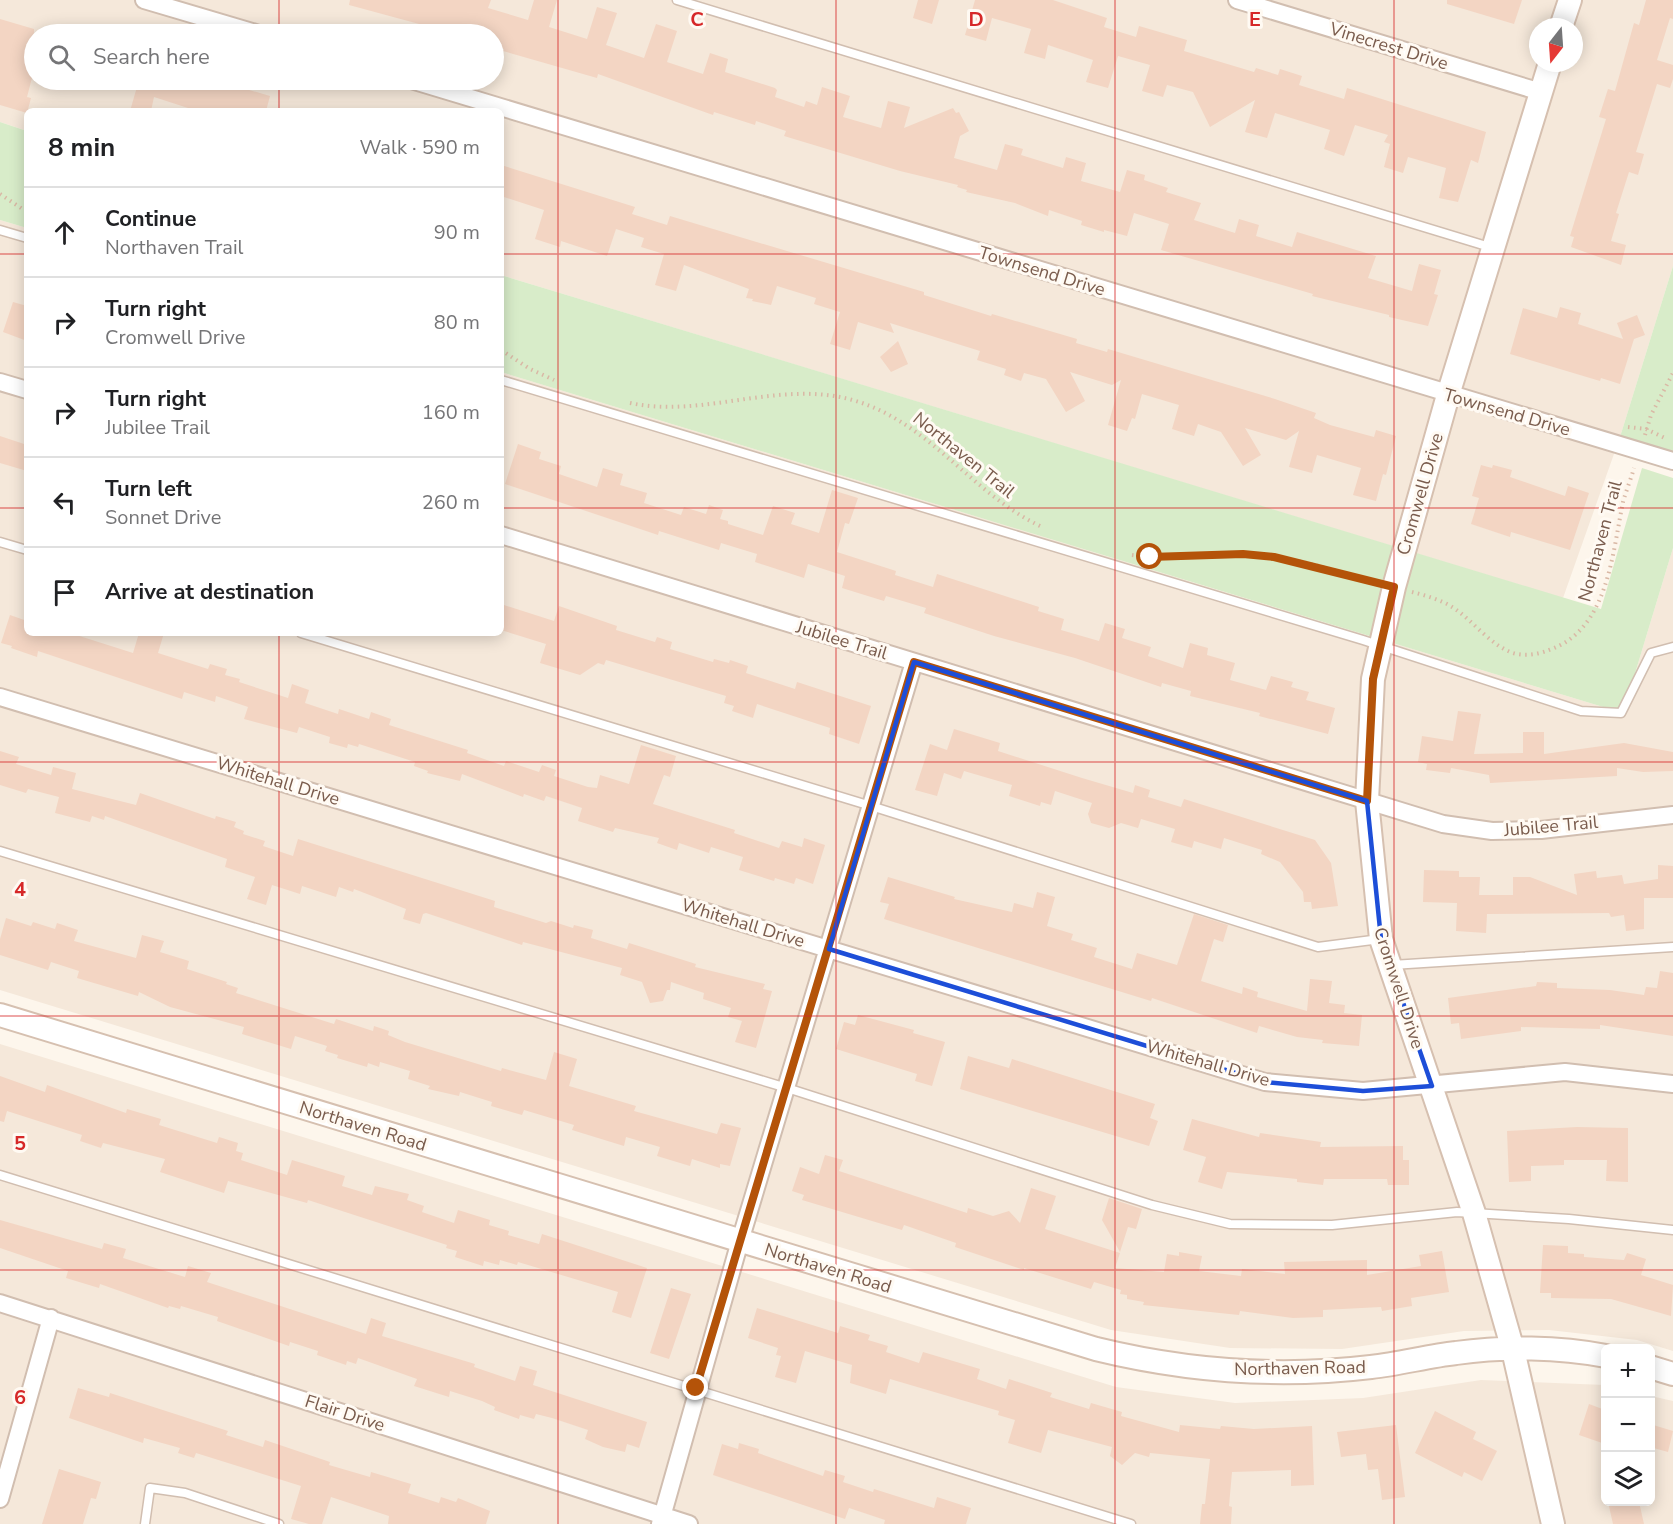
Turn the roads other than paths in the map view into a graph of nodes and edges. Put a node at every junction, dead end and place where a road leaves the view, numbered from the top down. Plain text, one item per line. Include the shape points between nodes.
1 (144, 0) edge
2 (677, 0) edge
3 (1236, 0) edge
4 (1570, 0) edge
5 (194, 7) edge
6 (1564, 18) edge
7 (235, 24) edge
8 (1547, 72) edge
9 (444, 90) edge
10 (1541, 92) junction
11 (503, 108) edge
12 (504, 108) edge
13 (0, 230) edge
14 (24, 237) edge
15 (1493, 249) junction
16 (504, 381) edge
17 (0, 382) edge
18 (24, 389) edge
19 (1448, 395) junction
20 (1673, 461) edge
21 (504, 537) edge
22 (0, 542) edge
23 (24, 549) edge
24 (311, 636) edge
25 (1380, 645) junction
26 (1673, 647) edge
27 (914, 662) junction
28 (0, 697) edge
29 (1367, 801) junction
30 (871, 806) junction
31 (1673, 814) edge
32 (0, 851) edge
33 (1381, 939) junction
34 (1673, 947) edge
35 (829, 950) junction
36 (1389, 965) junction
37 (0, 1015) edge
38 (1673, 1084) edge
39 (1432, 1086) junction
40 (787, 1088) junction
41 (0, 1175) edge
42 (1474, 1213) junction
43 (1673, 1230) edge
44 (740, 1241) junction
45 (0, 1303) edge
46 (51, 1318) junction
47 (1513, 1350) junction
48 (1601, 1355) edge
49 (1655, 1369) edge
50 (1673, 1374) edge
51 (696, 1388) junction
52 (0, 1499) edge
53 (661, 1520) edge
54 (145, 1524) edge
55 (279, 1524) edge
56 (689, 1524) edge
57 (1131, 1524) edge
58 (1553, 1524) edge

1 - 5 street
2 - 15 lane
3 - 10 street, Vinecrest Drive
4 - 6 street
5 - 7 street
8 - 10 street, Cromwell Drive
9 - 11 street, Townsend Drive
10 - 15 street, Cromwell Drive
12 - 19 street, Townsend Drive
13 - 14 lane
15 - 19 street, Cromwell Drive
16 - 25 lane
17 - 18 street
19 - 20 street, Townsend Drive
19 - 25 street, Cromwell Drive
21 - 27 street, Jubilee Trail
22 - 23 lane
24 - 30 lane
25 - 26 lane via 1581,711 1621,713 1651,653
25 - 29 street, Cromwell Drive via 1373,679
27 - 29 street, Jubilee Trail
27 - 30 street
28 - 35 street, Whitehall Drive
29 - 31 street, Jubilee Trail via 1443,824 1492,831 1541,830
29 - 33 street, Cromwell Drive
30 - 33 lane via 1318,947
30 - 35 street
32 - 40 lane
33 - 36 street, Cromwell Drive
34 - 36 lane
35 - 39 street, Whitehall Drive via 1265,1082 1363,1091
35 - 40 street
36 - 39 street, Cromwell Drive
37 - 44 street, Northaven Road
38 - 39 street, Whitehall Drive via 1565,1072
39 - 42 street, Cromwell Drive
40 - 42 lane via 1152,1205 1230,1224 1332,1225
40 - 44 street
41 - 51 lane
42 - 43 lane
42 - 47 street, Cromwell Drive
44 - 47 street, Northaven Road via 1085,1346 1147,1361 1248,1372 1296,1372
44 - 51 street
45 - 46 street, Flair Drive
46 - 52 street
46 - 53 street, Flair Drive
47 - 48 street, Northaven Road
47 - 58 street, Cromwell Drive
49 - 50 street
51 - 53 street
51 - 57 lane
53 - 56 street, Flair Drive
54 - 55 lane via 150,1488 185,1494

